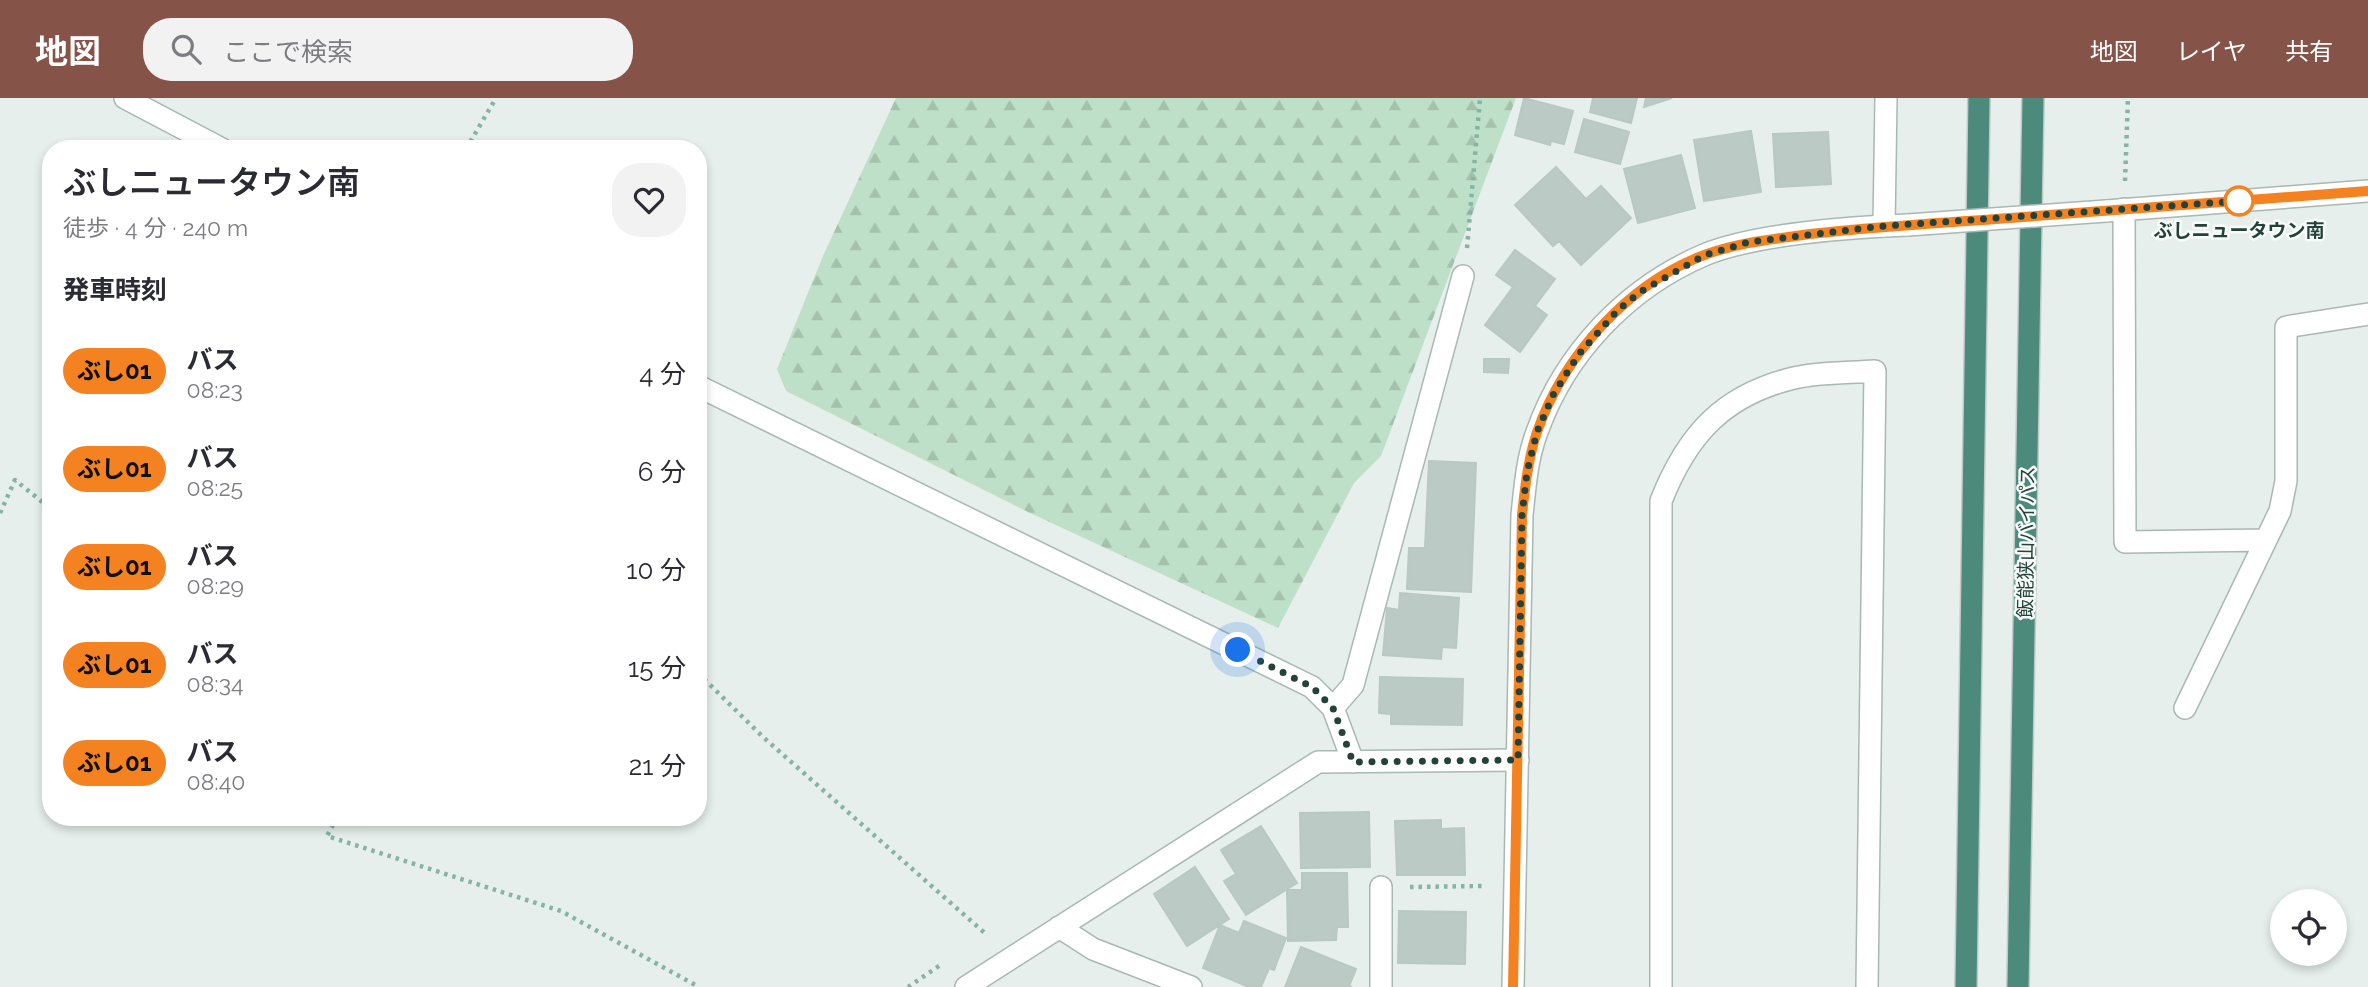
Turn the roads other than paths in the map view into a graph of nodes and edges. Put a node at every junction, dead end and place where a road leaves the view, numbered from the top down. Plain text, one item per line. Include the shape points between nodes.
1 (125, 98) edge
2 (1886, 98) edge
3 (1979, 98) edge
4 (2033, 98) edge
5 (205, 140) edge
6 (2368, 191) edge
7 (2115, 210) junction
8 (1884, 226) junction
9 (1463, 276) road end
10 (2368, 314) edge
11 (707, 390) edge
12 (2266, 540) junction
13 (1333, 708) junction
14 (2185, 708) dead end
15 (1518, 760) junction
16 (1353, 762) junction
17 (1381, 887) road end
18 (1059, 927) junction
19 (966, 987) edge
20 (1191, 987) edge
21 (1381, 987) edge
22 (1513, 987) edge
23 (1661, 987) edge
24 (1867, 987) edge
25 (1966, 987) edge
26 (2018, 987) edge

1 - 5 street
2 - 8 street
3 - 25 highway
4 - 26 highway, 飯能狭山バイパス
6 - 7 street
7 - 8 street, bridge
7 - 12 street via 2125,542
8 - 15 street via 1749,242 1705,255 1640,292 1579,354 1553,395 1527,472 1522,515
9 - 13 street via 1353,685
10 - 12 street via 2286,327 2286,481 2280,511
11 - 13 street via 1312,687
12 - 14 street
13 - 16 street
15 - 16 street
15 - 22 street
16 - 18 street via 1318,762
17 - 21 street
18 - 19 street
18 - 20 street via 1093,949
23 - 24 street via 1661,500 1677,461 1724,409 1753,392 1795,378 1875,370

